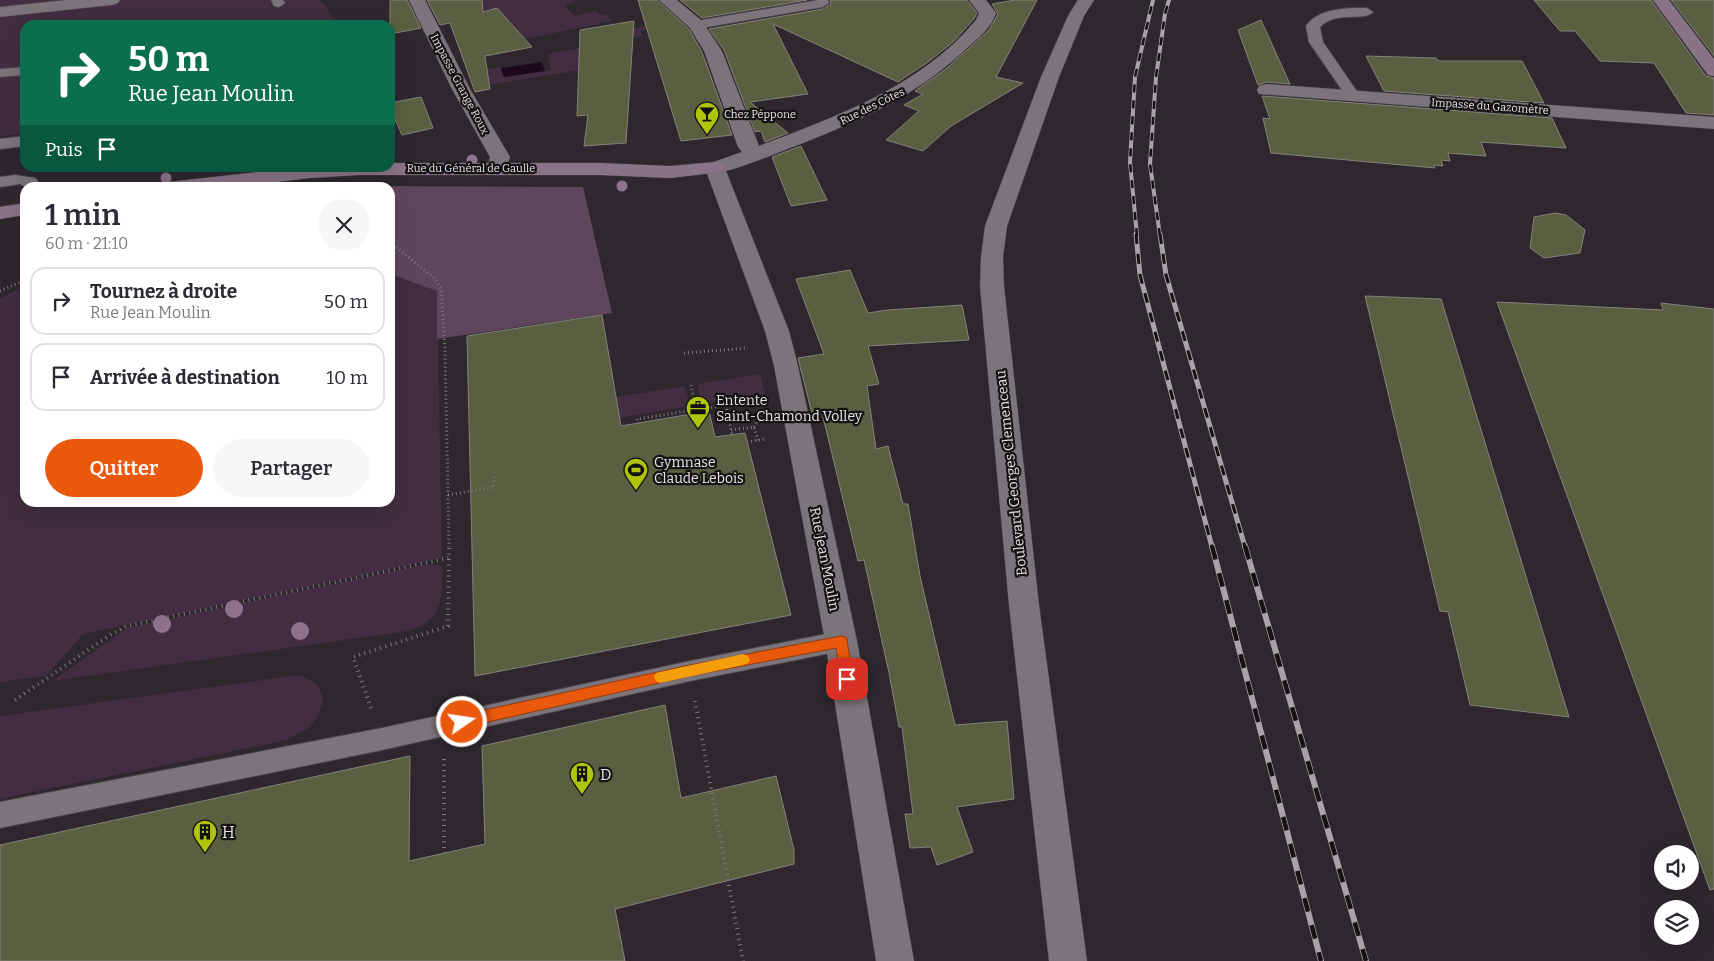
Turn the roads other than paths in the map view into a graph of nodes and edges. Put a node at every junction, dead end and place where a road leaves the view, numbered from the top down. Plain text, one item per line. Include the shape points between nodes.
1 (112, 0) edge
2 (417, 0) edge
3 (668, 0) edge
4 (977, 0) edge
5 (1086, 0) edge
6 (1661, 0) edge
7 (823, 3) dead end
8 (0, 12) edge
9 (1367, 12) dead end
10 (696, 25) junction
11 (20, 71) edge
12 (1714, 71) edge
13 (0, 73) edge
14 (1266, 90) dead end
15 (1353, 96) junction
16 (1714, 123) edge
17 (20, 142) edge
18 (0, 144) edge
19 (756, 154) junction
20 (715, 168) junction
21 (395, 169) edge
22 (497, 169) junction
23 (310, 172) edge
24 (35, 180) edge
25 (0, 182) edge
26 (221, 182) edge
27 (20, 210) edge
28 (0, 213) edge
29 (841, 641) junction
30 (0, 815) edge
31 (895, 961) edge
32 (1068, 961) edge

1 - 8 street
2 - 22 street, Impasse Grange Roux via 500,158
3 - 10 street
4 - 19 street, Rue des Côtes via 988,13 984,22 918,82 876,106
5 - 32 street, Boulevard Georges Clemenceau via 1047,86 996,226 992,257 992,286 1024,605
6 - 12 street
7 - 10 lane
9 - 15 lane via 1330,15 1317,20 1313,26 1316,42
10 - 19 street via 719,65 748,147
11 - 13 lane
14 - 15 street, Impasse du Gazomètre
15 - 16 street, Impasse du Gazomètre
17 - 18 lane
19 - 20 street, Rue des Côtes
20 - 22 street, Rue du Général de Gaulle via 670,172
20 - 29 street, Rue Jean Moulin via 777,331
21 - 22 street, Rue du Général de Gaulle
23 - 26 street, Rue du Général de Gaulle
24 - 25 lane
27 - 28 street
29 - 30 lane via 382,739
29 - 31 street, Rue Jean Moulin

